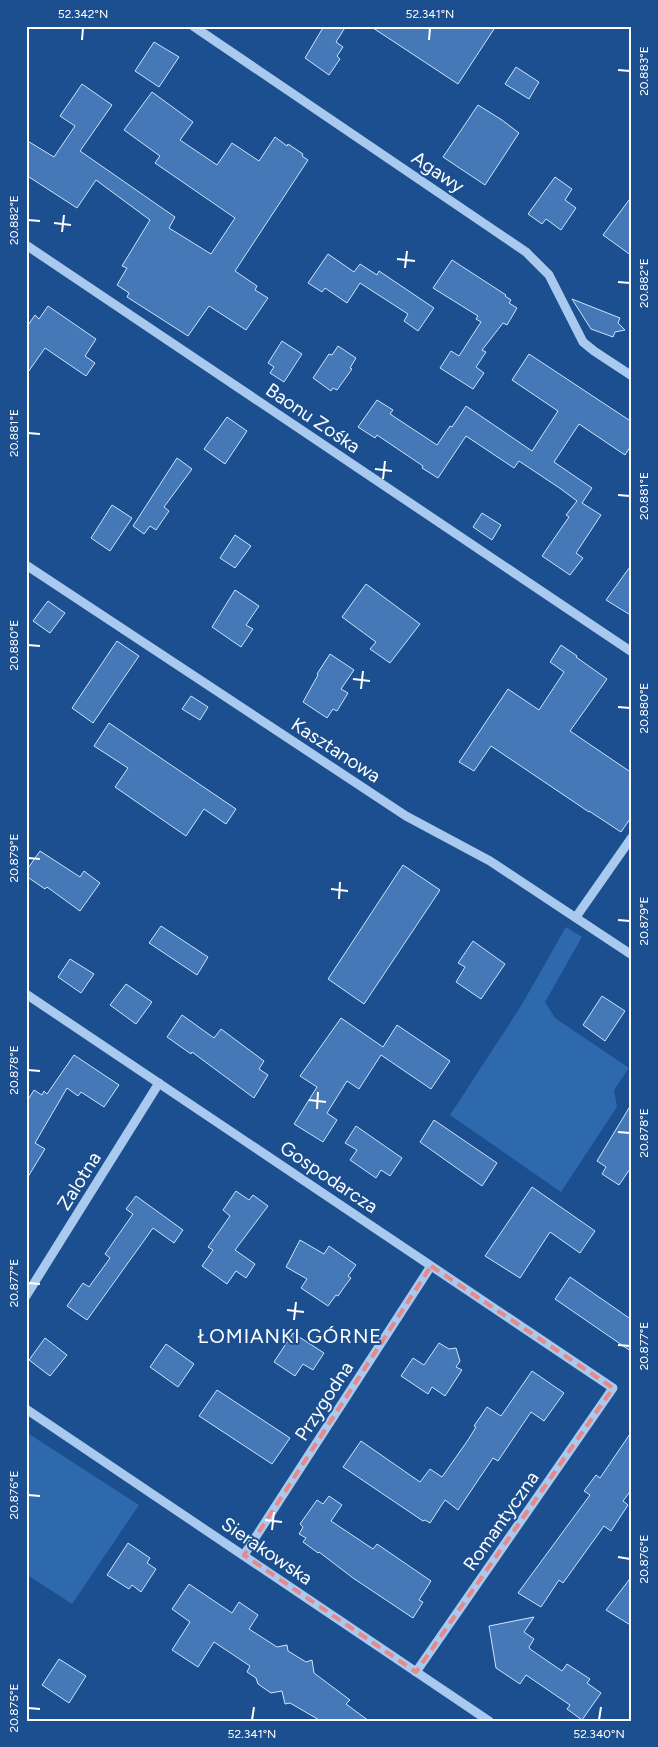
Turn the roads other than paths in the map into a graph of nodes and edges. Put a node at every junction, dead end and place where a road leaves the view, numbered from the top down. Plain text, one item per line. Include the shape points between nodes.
1 (193, 26) edge
2 (26, 245) edge
3 (632, 376) edge
4 (26, 565) edge
5 (632, 652) edge
6 (632, 837) edge
7 (576, 917) junction
8 (632, 955) edge
9 (26, 994) edge
10 (159, 1083) junction
11 (431, 1266) junction
12 (26, 1296) edge
13 (613, 1388) joint
14 (26, 1409) edge
15 (244, 1555) junction
16 (416, 1672) junction
17 (489, 1721) edge

1 - 3 street, Agawy via 526,252 549,274 583,342
2 - 5 street, Baonu Zośka
4 - 7 street, Kasztanowa via 406,816 490,861
6 - 7 street
7 - 8 street, Kasztanowa
9 - 10 street, Gospodarcza
10 - 11 street, Gospodarcza
10 - 12 street, Zalotna
11 - 13 street, Gospodarcza
11 - 15 street, Przygodna
13 - 16 street, Romantyczna
14 - 15 street, Sierakowska
15 - 16 street, Sierakowska
16 - 17 street, Sierakowska

